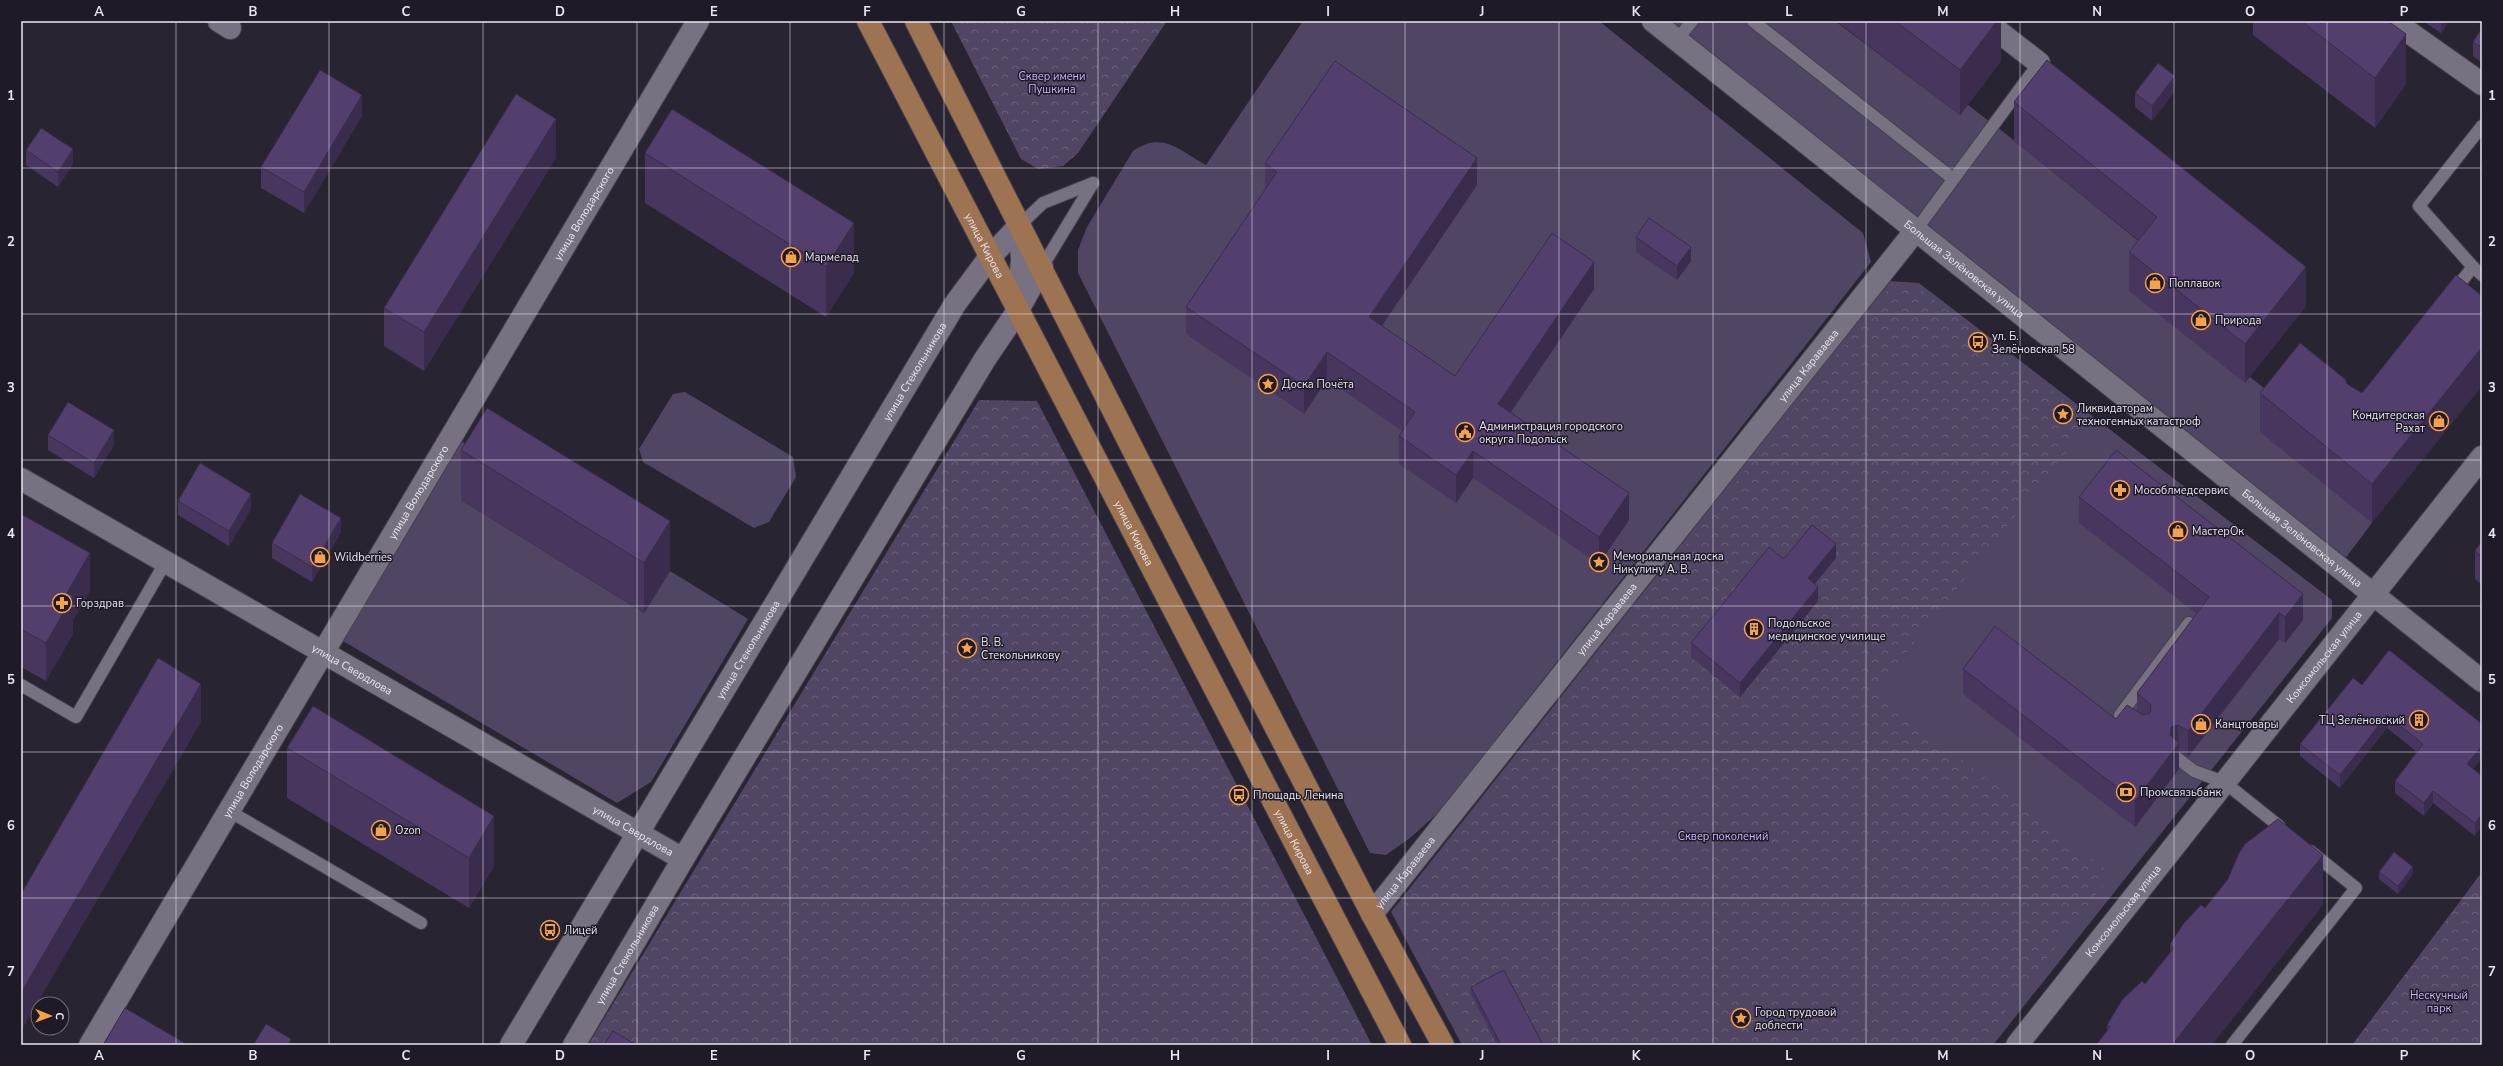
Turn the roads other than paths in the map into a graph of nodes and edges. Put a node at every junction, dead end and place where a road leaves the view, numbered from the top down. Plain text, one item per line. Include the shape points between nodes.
1 (698, 21) edge
2 (868, 21) edge
3 (916, 21) edge
4 (1653, 21) edge
5 (1692, 21) edge
6 (1753, 21) edge
7 (1985, 21) edge
8 (2392, 21) edge
9 (1677, 40) junction
10 (2040, 62) joint
11 (2482, 84) edge
12 (2482, 126) edge
13 (1952, 178) junction
14 (1020, 225) junction
15 (1916, 230) junction
16 (989, 258) junction
17 (1042, 267) junction
18 (2477, 271) edge
19 (2444, 303) edge
20 (1018, 312) junction
21 (2482, 457) edge
22 (21, 479) edge
23 (165, 563) junction
24 (2374, 594) junction
25 (2189, 623) edge
26 (322, 653) junction
27 (2482, 681) edge
28 (21, 685) edge
29 (2132, 724) edge
30 (2177, 758) edge
31 (2224, 782) junction
32 (229, 810) junction
33 (2279, 826) edge
34 (637, 832) junction
35 (2300, 843) edge
36 (683, 859) junction
37 (1372, 914) junction
38 (421, 923) dead end
39 (90, 1045) edge
40 (511, 1045) edge
41 (574, 1045) edge
42 (1400, 1045) edge
43 (1443, 1045) edge
44 (2017, 1045) edge
45 (2232, 1045) edge

1 - 26 street, улица Володарского
2 - 16 main road, улица Кирова
3 - 14 main road
4 - 9 street, Большая Зелёновская улица
5 - 9 lane
6 - 13 lane
7 - 10 street
8 - 11 street
9 - 15 street, Большая Зелёновская улица
10 - 13 lane
12 - 18 lane via 2419,206
13 - 15 lane
14 - 16 street, улица Стекольникова
14 - 17 main road
14 - 17 lane via 1043,203 1093,183
14 - 20 street via 1022,260
15 - 24 street, Большая Зелёновская улица
15 - 37 street, улица Караваева
16 - 20 main road, улица Кирова
16 - 34 street, улица Стекольникова via 955,304
17 - 20 street, улица Стекольникова
17 - 37 main road via 1159,502
18 - 19 lane
20 - 36 street, улица Стекольникова via 985,359
20 - 42 main road, улица Кирова
21 - 24 street, Комсомольская улица
22 - 23 street, улица Свердлова
23 - 26 street, улица Свердлова
23 - 28 lane via 76,717
24 - 27 street, Большая Зелёновская улица
24 - 31 street, Комсомольская улица
25 - 29 lane via 2120,715
26 - 32 street, улица Володарского
26 - 34 street, улица Свердлова
30 - 31 lane via 2194,771
31 - 33 lane
31 - 44 street, Комсомольская улица
32 - 38 lane
32 - 39 street, улица Володарского via 121,1007
34 - 36 street, улица Свердлова
34 - 40 street, улица Стекольникова
35 - 45 lane via 2356,888
36 - 41 street, улица Стекольникова
37 - 43 main road

